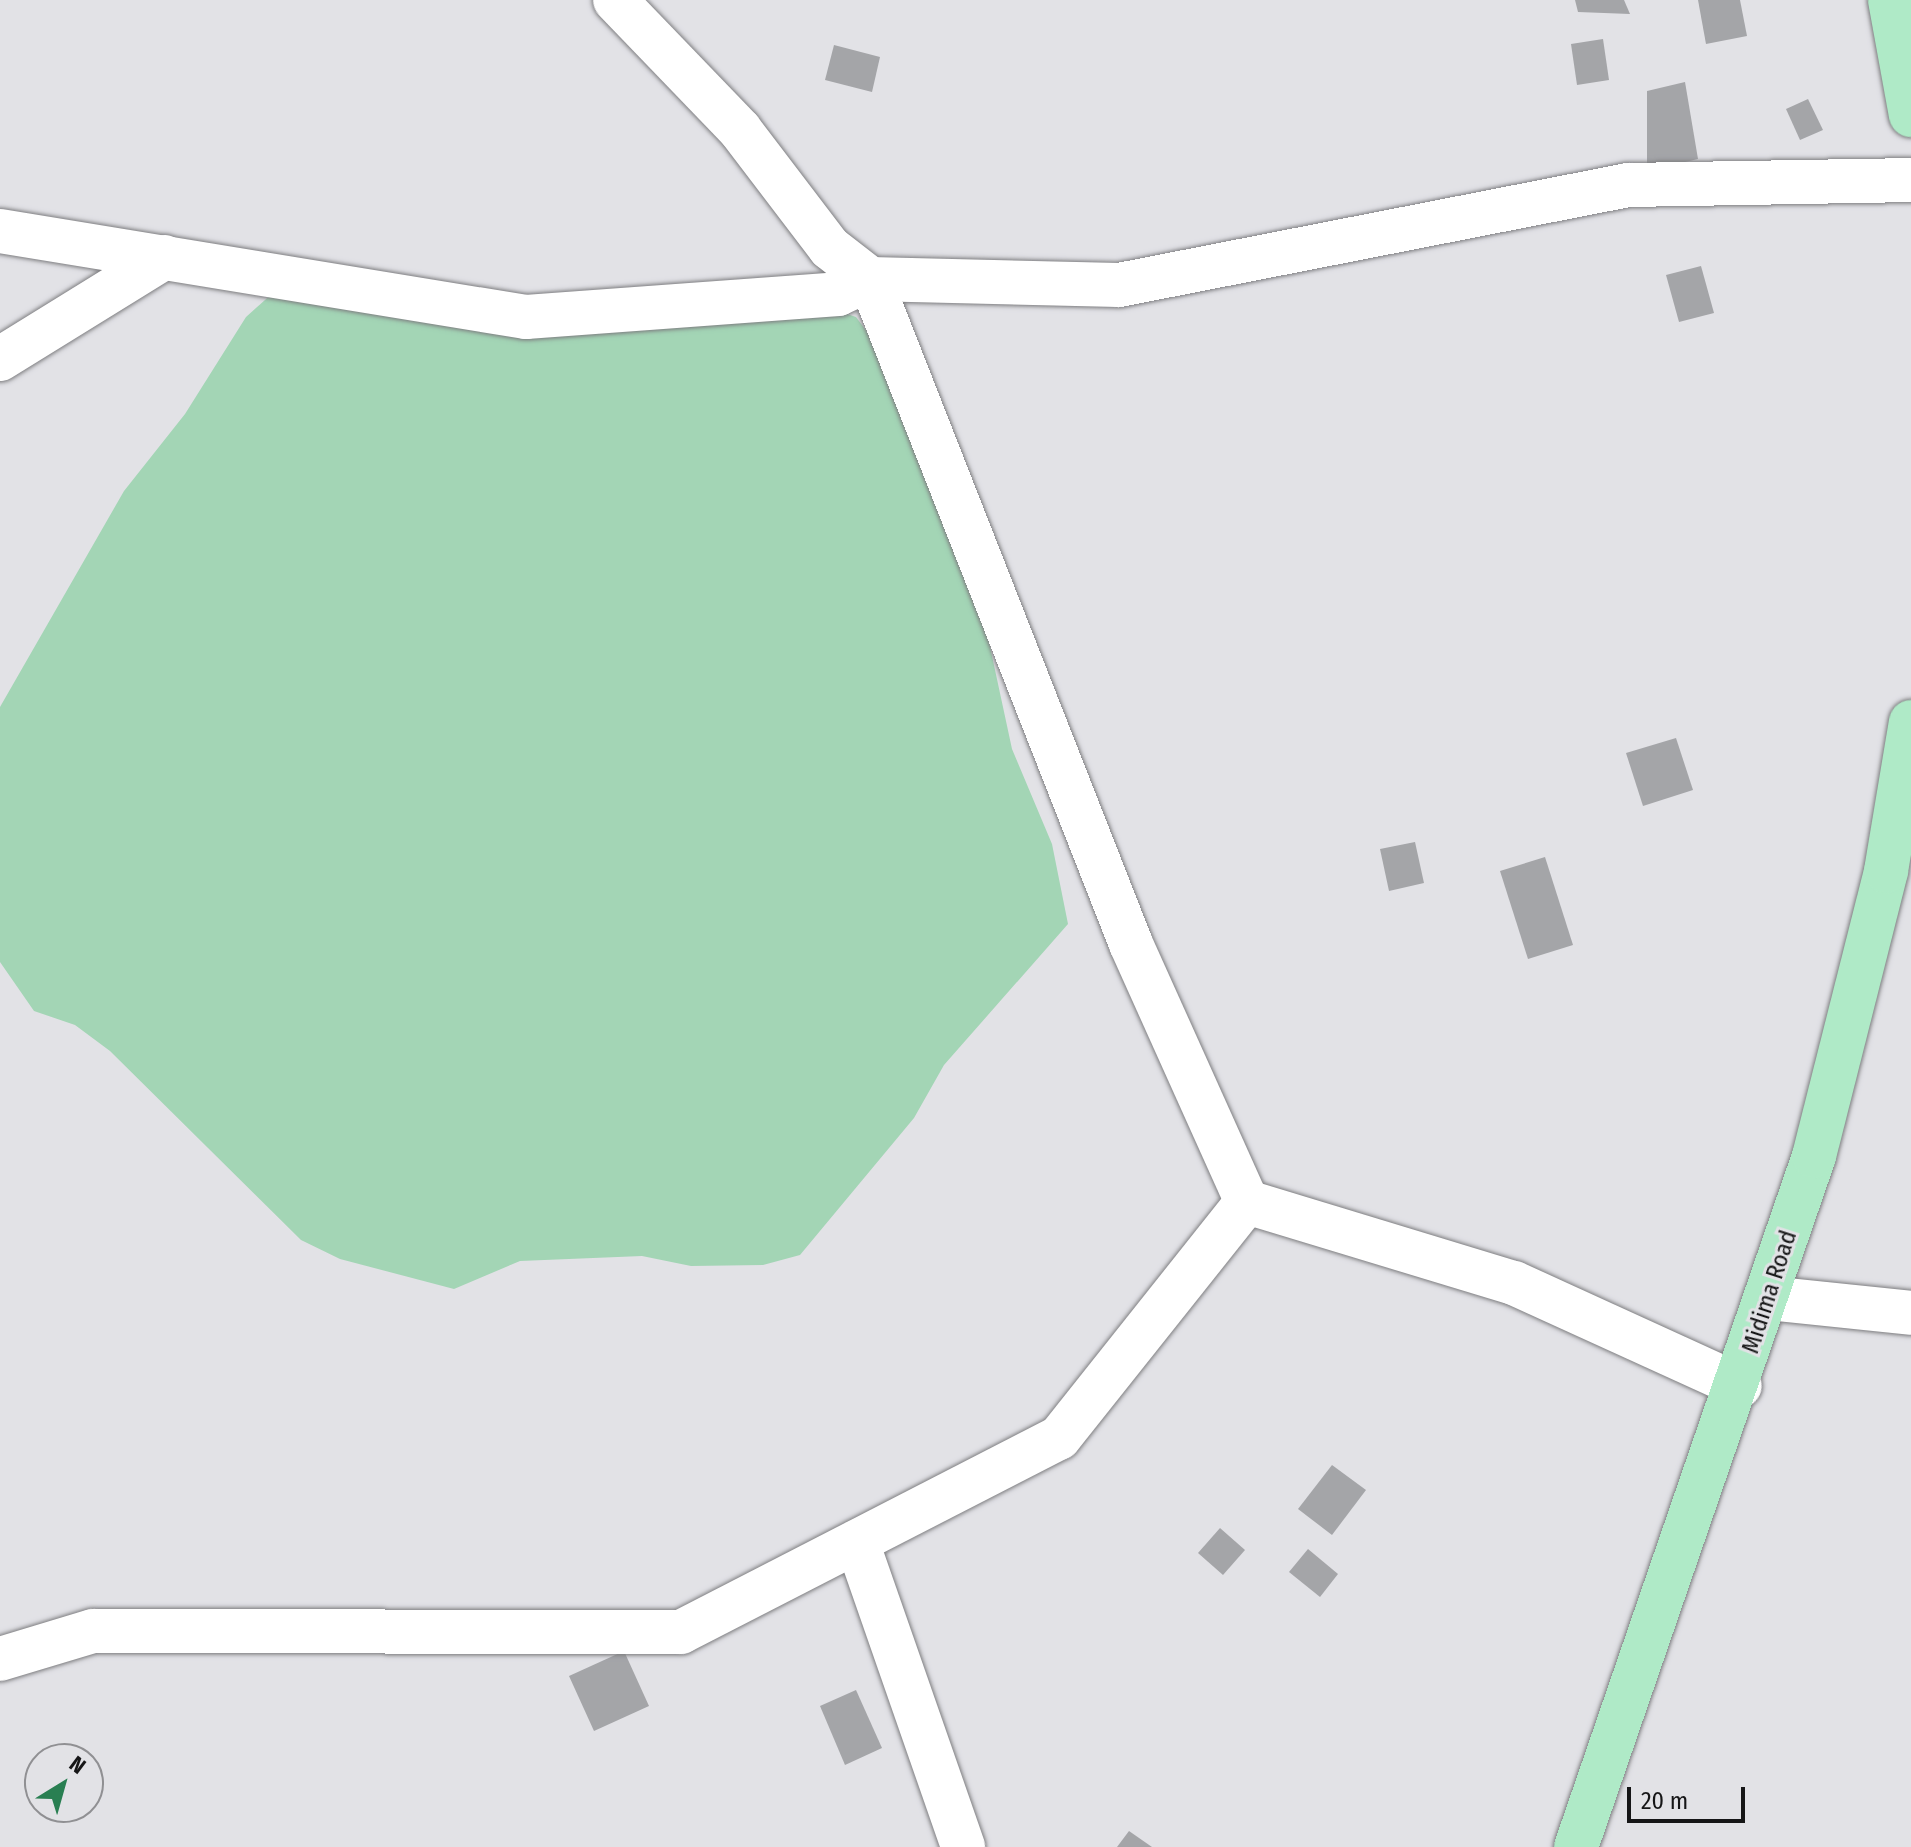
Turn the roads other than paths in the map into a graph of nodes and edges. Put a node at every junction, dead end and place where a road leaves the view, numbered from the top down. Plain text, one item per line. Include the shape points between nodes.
1 (615, 0) edge
2 (1890, 0) edge
3 (1911, 115) edge
4 (1911, 180) edge
5 (0, 231) edge
6 (165, 257) junction
7 (870, 279) junction
8 (0, 359) edge
9 (1911, 722) edge
10 (1247, 1202) junction
11 (1767, 1298) junction
12 (1911, 1313) edge
13 (1740, 1386) junction
14 (857, 1542) junction
15 (0, 1659) edge
16 (963, 1847) edge
17 (1576, 1847) edge

1 - 7 street via 740,130 830,248
2 - 3 main road
4 - 7 street via 1628,185 1119,285
5 - 6 street
6 - 7 street via 526,317 838,294
6 - 8 street
7 - 10 street via 1131,944
9 - 11 main road, Midima Road via 1875,916 1814,1156
10 - 13 street via 1514,1283
10 - 14 street via 1059,1438
11 - 12 street
11 - 13 main road, Midima Road
13 - 17 main road, Midima Road
14 - 15 street via 681,1632 93,1631
14 - 16 street

